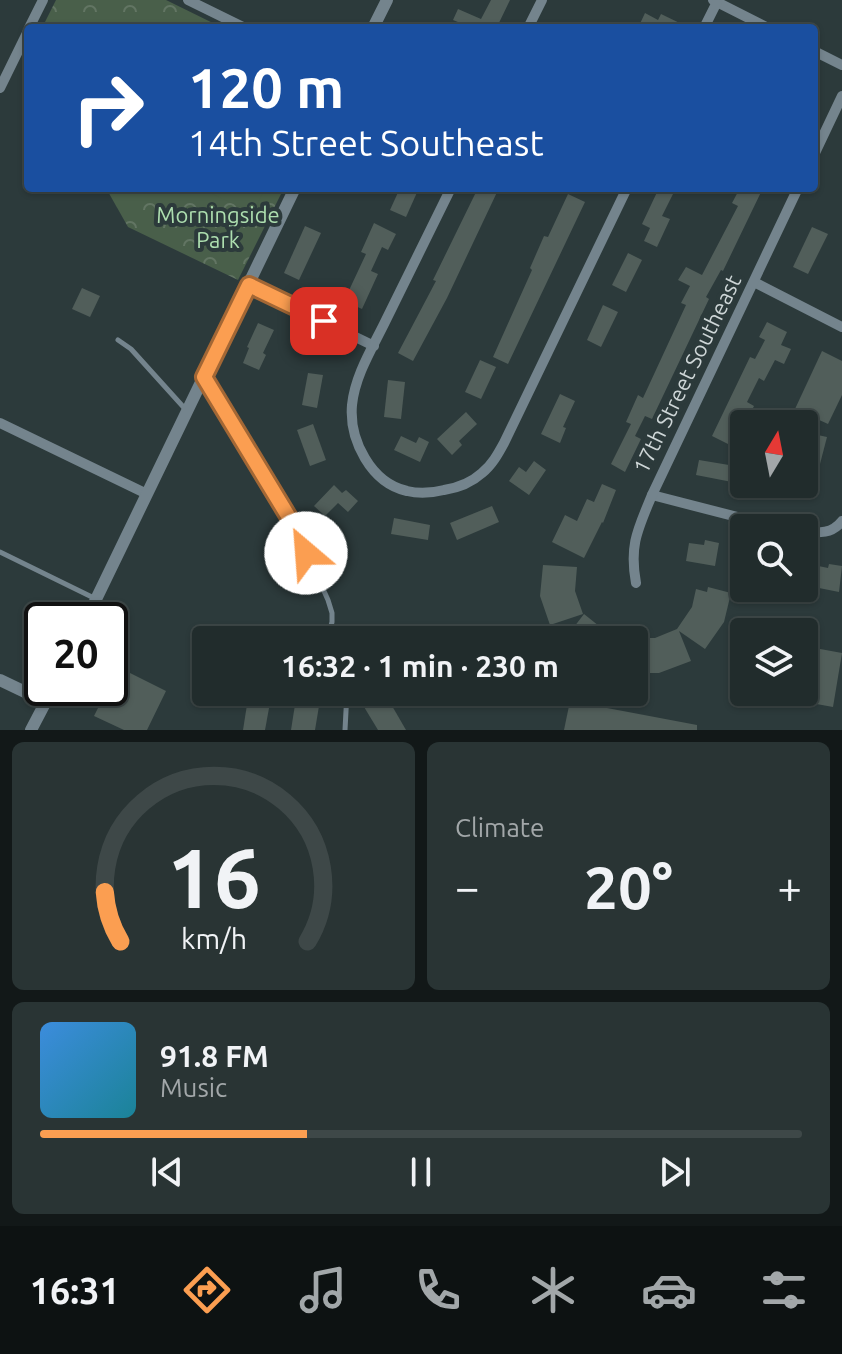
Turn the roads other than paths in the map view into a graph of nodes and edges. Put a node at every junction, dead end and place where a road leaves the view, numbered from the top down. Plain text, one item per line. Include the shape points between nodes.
1 (43, 0) edge
2 (188, 0) edge
3 (387, 0) edge
4 (542, 0) edge
5 (715, 1) edge
6 (31, 24) edge
7 (237, 24) edge
8 (375, 24) edge
9 (530, 24) edge
10 (706, 24) edge
11 (760, 24) edge
12 (24, 39) edge
13 (818, 53) edge
14 (842, 65) edge
15 (0, 88) edge
16 (842, 96) edge
17 (818, 147) edge
18 (293, 192) edge
19 (449, 192) edge
20 (625, 192) edge
21 (796, 192) edge
22 (754, 282) junction
23 (249, 285) junction
24 (842, 327) edge
25 (118, 340) dead end
26 (374, 346) junction
27 (204, 377) junction
28 (187, 411) junction
29 (0, 423) edge
30 (147, 494) junction
31 (652, 495) junction
32 (730, 515) edge
33 (842, 521) edge
34 (818, 533) edge
35 (0, 552) edge
36 (636, 583) dead end
37 (96, 599) junction
38 (95, 602) edge
39 (331, 626) edge
40 (0, 680) edge
41 (24, 691) edge
42 (44, 706) edge
43 (346, 706) edge
44 (31, 730) edge
45 (345, 730) edge

1 - 6 street
2 - 7 street
3 - 8 street
4 - 9 street
5 - 10 street
5 - 11 street
12 - 15 street
13 - 14 street
16 - 17 street
18 - 23 street
19 - 26 street
20 - 26 street via 493,461 468,483 422,493 404,490 387,481 361,453 352,405
21 - 22 street, 17th Street Southeast
22 - 24 street
22 - 31 street, 17th Street Southeast
23 - 26 street
23 - 27 street
25 - 28 lane
27 - 28 street
27 - 39 lane via 296,529 328,600
28 - 30 street
29 - 30 street
30 - 37 street
31 - 32 street
31 - 36 street, 17th Street Southeast via 635,536
33 - 34 street
35 - 37 lane
37 - 38 street
40 - 41 street
42 - 44 street
43 - 45 lane

